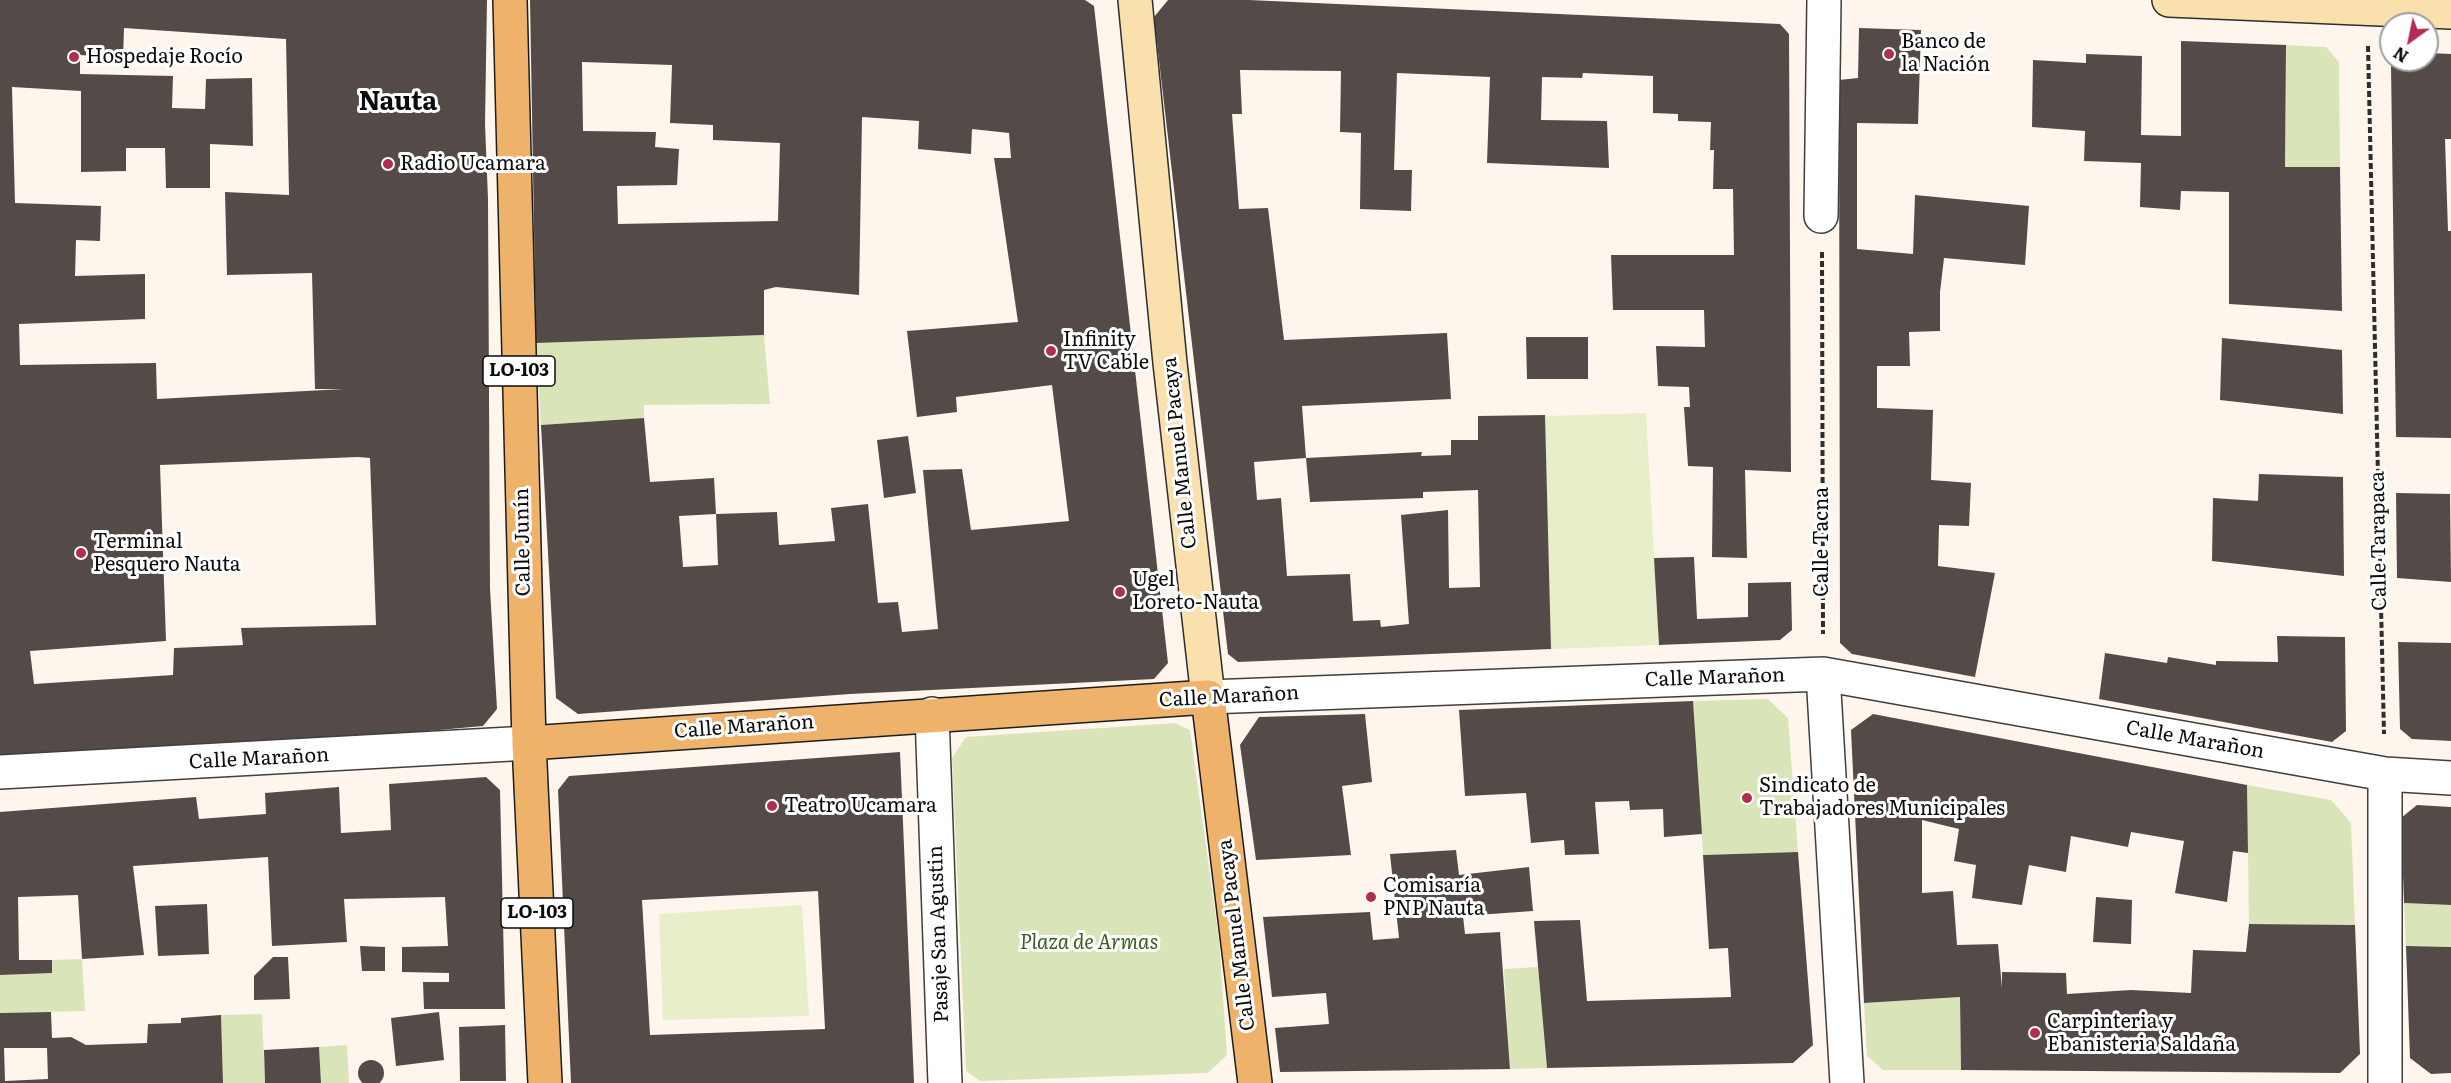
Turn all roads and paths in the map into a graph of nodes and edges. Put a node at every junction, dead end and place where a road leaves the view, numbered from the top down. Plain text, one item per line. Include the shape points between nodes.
1 (510, 0) edge
2 (1135, 0) edge
3 (1824, 0) edge
4 (2169, 0) edge
5 (2367, 4) edge
6 (2451, 12) edge
7 (1821, 216) joint
8 (1823, 674) junction
9 (1208, 697) junction
10 (932, 714) junction
11 (528, 743) junction
12 (0, 772) edge
13 (2385, 774) junction
14 (2451, 778) edge
15 (545, 1083) edge
16 (945, 1083) edge
17 (1255, 1083) edge
18 (1847, 1083) edge
19 (2385, 1083) edge

1 - 11 main road, Calle Junín / LO-103
2 - 9 street, Calle Manuel Pacaya via 1170,363
3 - 7 street
4 - 5 street
5 - 6 street
5 - 13 path, Calle Tarapaca
7 - 8 path, Calle Tacna
8 - 9 street, Calle Marañon
8 - 13 street, Calle Marañon
8 - 18 street
9 - 10 main road, Calle Marañon
9 - 17 main road, Calle Manuel Pacaya
10 - 11 main road, Calle Marañon
10 - 16 street, Pasaje San Agustin
11 - 12 street, Calle Marañon
11 - 15 main road, Calle Junín / LO-103
13 - 14 street, Calle Marañon
13 - 19 street

